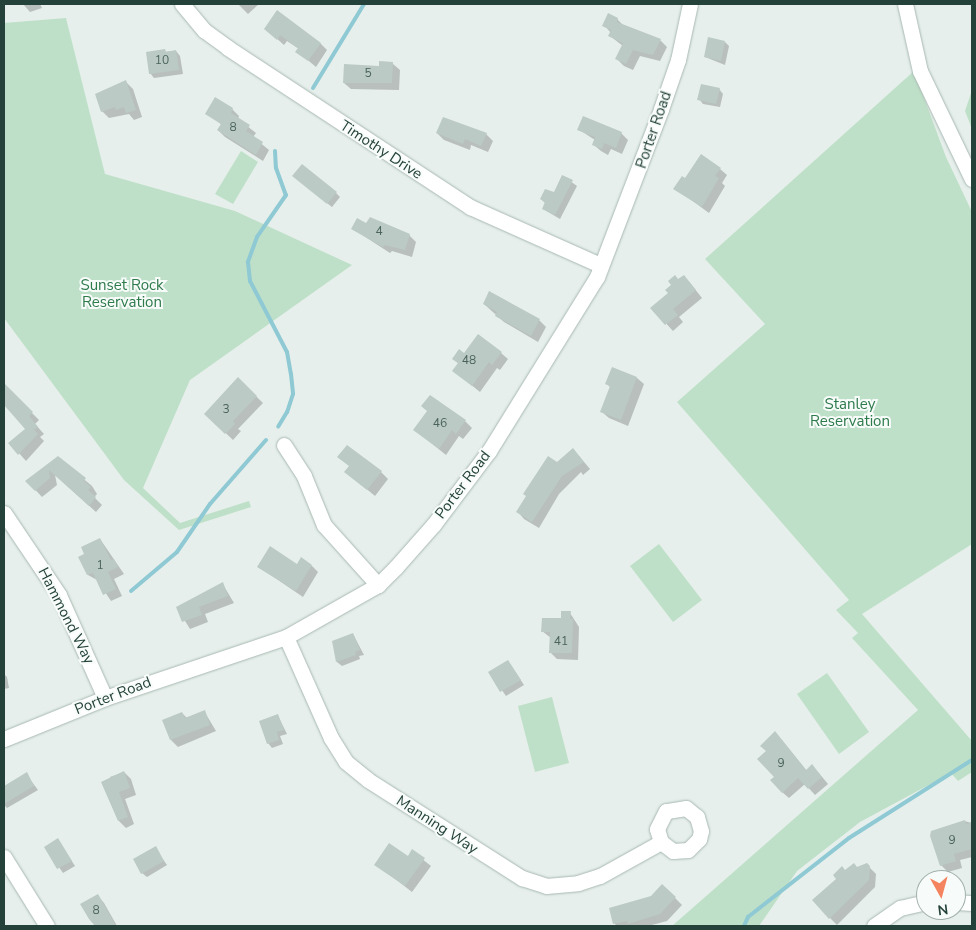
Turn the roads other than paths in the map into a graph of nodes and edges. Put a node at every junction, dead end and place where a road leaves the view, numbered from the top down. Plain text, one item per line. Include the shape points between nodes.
1 (182, 4) edge
2 (690, 4) edge
3 (905, 4) edge
4 (972, 179) edge
5 (600, 265) junction
6 (284, 445) dead end
7 (4, 513) edge
8 (378, 584) junction
9 (286, 637) junction
10 (105, 698) junction
11 (4, 739) edge
12 (661, 842) dead end
13 (4, 857) edge
14 (916, 904) edge
15 (46, 926) edge
16 (874, 926) edge

1 - 5 street, Timothy Drive via 206,31 228,48 461,202 490,218
2 - 5 street, Porter Road via 678,60 642,165
3 - 4 street via 920,71
5 - 8 street, Porter Road via 597,277 540,373 489,451 434,524
6 - 8 street via 304,476 324,525
7 - 10 street, Hammond Way via 59,595
8 - 9 street, Porter Road
9 - 10 street, Porter Road
9 - 12 street, Manning Way via 331,738 346,762 368,780 522,878 546,886 578,883 600,876
10 - 11 street, Porter Road
13 - 15 street
14 - 16 street via 900,908

